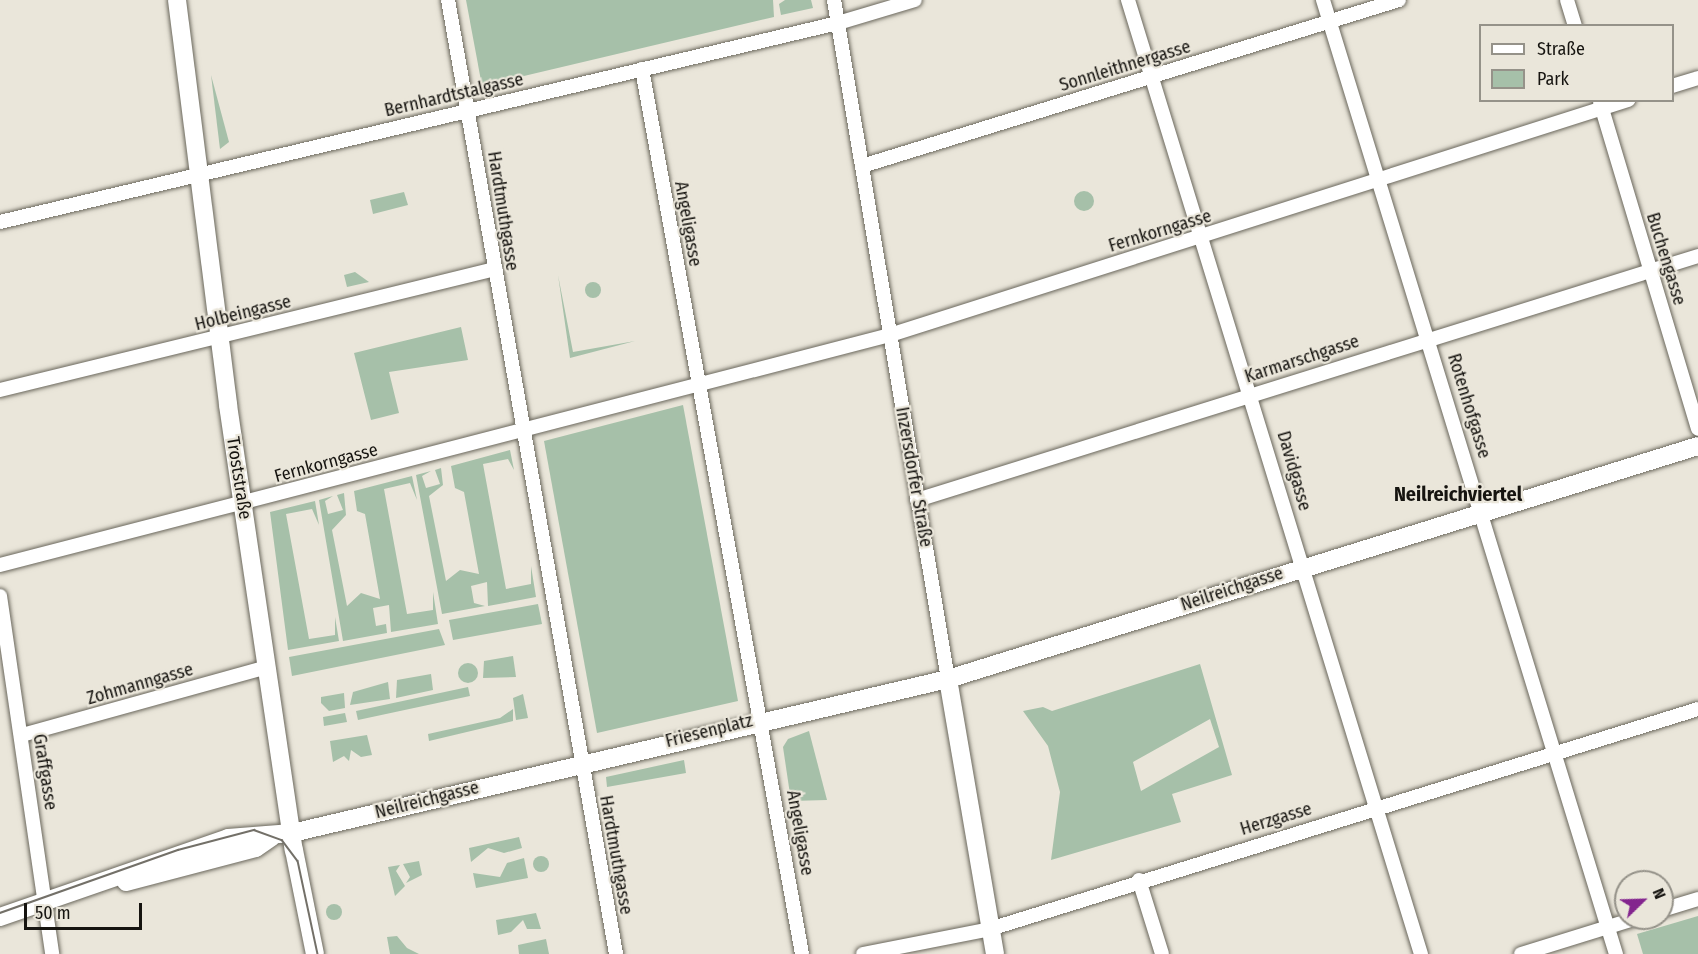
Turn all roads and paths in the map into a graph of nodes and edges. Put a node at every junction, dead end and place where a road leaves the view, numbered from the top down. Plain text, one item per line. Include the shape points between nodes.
1 (177, 0) edge
2 (447, 0) edge
3 (834, 0) edge
4 (915, 0) edge
5 (1128, 0) edge
6 (1323, 0) edge
7 (1399, 0) edge
8 (1567, 0) edge
9 (1330, 22) junction
10 (838, 23) junction
11 (1574, 24) edge
12 (642, 69) junction
13 (1151, 77) junction
14 (1698, 78) edge
15 (1674, 85) edge
16 (1617, 102) edge
17 (1601, 105) edge
18 (469, 111) junction
19 (862, 166) junction
20 (199, 173) junction
21 (1380, 179) junction
22 (0, 222) edge
23 (1203, 236) junction
24 (1698, 255) edge
25 (495, 269) junction
26 (1651, 270) junction
27 (890, 335) junction
28 (220, 337) junction
29 (1430, 337) junction
30 (699, 385) junction
31 (0, 390) edge
32 (1252, 393) junction
33 (522, 428) junction
34 (1698, 429) edge
35 (1698, 446) edge
36 (917, 500) junction
37 (244, 506) junction
38 (1483, 511) junction
39 (0, 565) edge
40 (1303, 567) junction
41 (0, 596) edge
42 (268, 667) junction
43 (948, 679) junction
44 (1698, 709) edge
45 (762, 718) junction
46 (21, 735) junction
47 (1556, 752) junction
48 (582, 762) junction
49 (1378, 807) junction
50 (292, 833) junction
51 (1139, 880) junction
52 (1698, 899) edge
53 (45, 903) junction
54 (1674, 906) edge
55 (0, 917) edge
56 (1614, 926) edge
57 (1607, 928) junction
58 (990, 929) junction
59 (51, 954) edge
60 (315, 954) edge
61 (616, 954) edge
62 (802, 954) edge
63 (863, 954) edge
64 (995, 954) edge
65 (1162, 954) edge
66 (1421, 954) edge
67 (1521, 954) edge
68 (1616, 954) edge

1 - 20 street, Troststraße
2 - 18 street, Hardtmuthgasse
3 - 10 street, Inzersdorfer Straße
4 - 10 street, Bernhardtstalgasse
5 - 13 street, Davidgasse
6 - 9 street, Rotenhofgasse
7 - 9 street, Sonnleithnergasse
8 - 11 street
9 - 13 street, Sonnleithnergasse
9 - 21 street, Rotenhofgasse
10 - 12 street, Bernhardtstalgasse
10 - 19 street, Inzersdorfer Straße
12 - 18 street, Bernhardtstalgasse
12 - 30 street, Angeligasse
13 - 19 street, Sonnleithnergasse
13 - 23 street, Davidgasse
14 - 15 street
16 - 17 street, Fernkorngasse
17 - 21 street, Fernkorngasse
17 - 26 street, Buchengasse
18 - 20 street, Bernhardtstalgasse
18 - 25 street, Hardtmuthgasse
19 - 27 street, Inzersdorfer Straße
20 - 22 street, Bernhardtstalgasse
20 - 28 street, Troststraße
21 - 23 street, Fernkorngasse
21 - 29 street, Rotenhofgasse
23 - 27 street, Fernkorngasse
23 - 32 street, Davidgasse
24 - 26 street, Karmarschgasse
25 - 28 street, Holbeingasse
25 - 33 street, Hardtmuthgasse
26 - 29 street, Karmarschgasse
26 - 34 street, Buchengasse
27 - 30 street, Fernkorngasse
27 - 36 street, Inzersdorfer Straße
28 - 31 street, Holbeingasse
28 - 37 street, Troststraße
29 - 32 street, Karmarschgasse
29 - 38 street, Rotenhofgasse
30 - 33 street
30 - 45 street, Friesenplatz
32 - 36 street, Karmarschgasse
32 - 40 street, Davidgasse
33 - 37 street, Fernkorngasse
33 - 48 street
35 - 38 street, Neilreichgasse
36 - 43 street, Inzersdorfer Straße
37 - 39 street, Fernkorngasse
37 - 42 street, Troststraße
38 - 40 street, Neilreichgasse
38 - 47 street, Rotenhofgasse
40 - 43 street, Neilreichgasse
40 - 49 street, Davidgasse
41 - 46 street, Graffgasse
42 - 46 street, Zohmanngasse
42 - 50 street, Troststraße
43 - 45 street, Neilreichgasse
43 - 58 street, Inzersdorfer Straße
44 - 47 street, Herzgasse
45 - 48 street, Friesenplatz
45 - 62 street, Angeligasse
46 - 53 street, Graffgasse
47 - 49 street, Herzgasse
47 - 57 street, Rotenhofgasse
48 - 50 street, Neilreichgasse
48 - 61 street, Hardtmuthgasse
49 - 51 street, Herzgasse
49 - 66 street, Davidgasse
50 - 53 street, Neilreichgasse via 228,838
50 - 60 street, Troststraße
51 - 58 street, Herzgasse
51 - 65 street
52 - 54 street
53 - 55 street, Neilreichgasse
53 - 59 street, Graffgasse
56 - 57 street
57 - 67 street
57 - 68 street, Rotenhofgasse
58 - 63 street, Herzgasse
58 - 64 street, Inzersdorfer Straße

